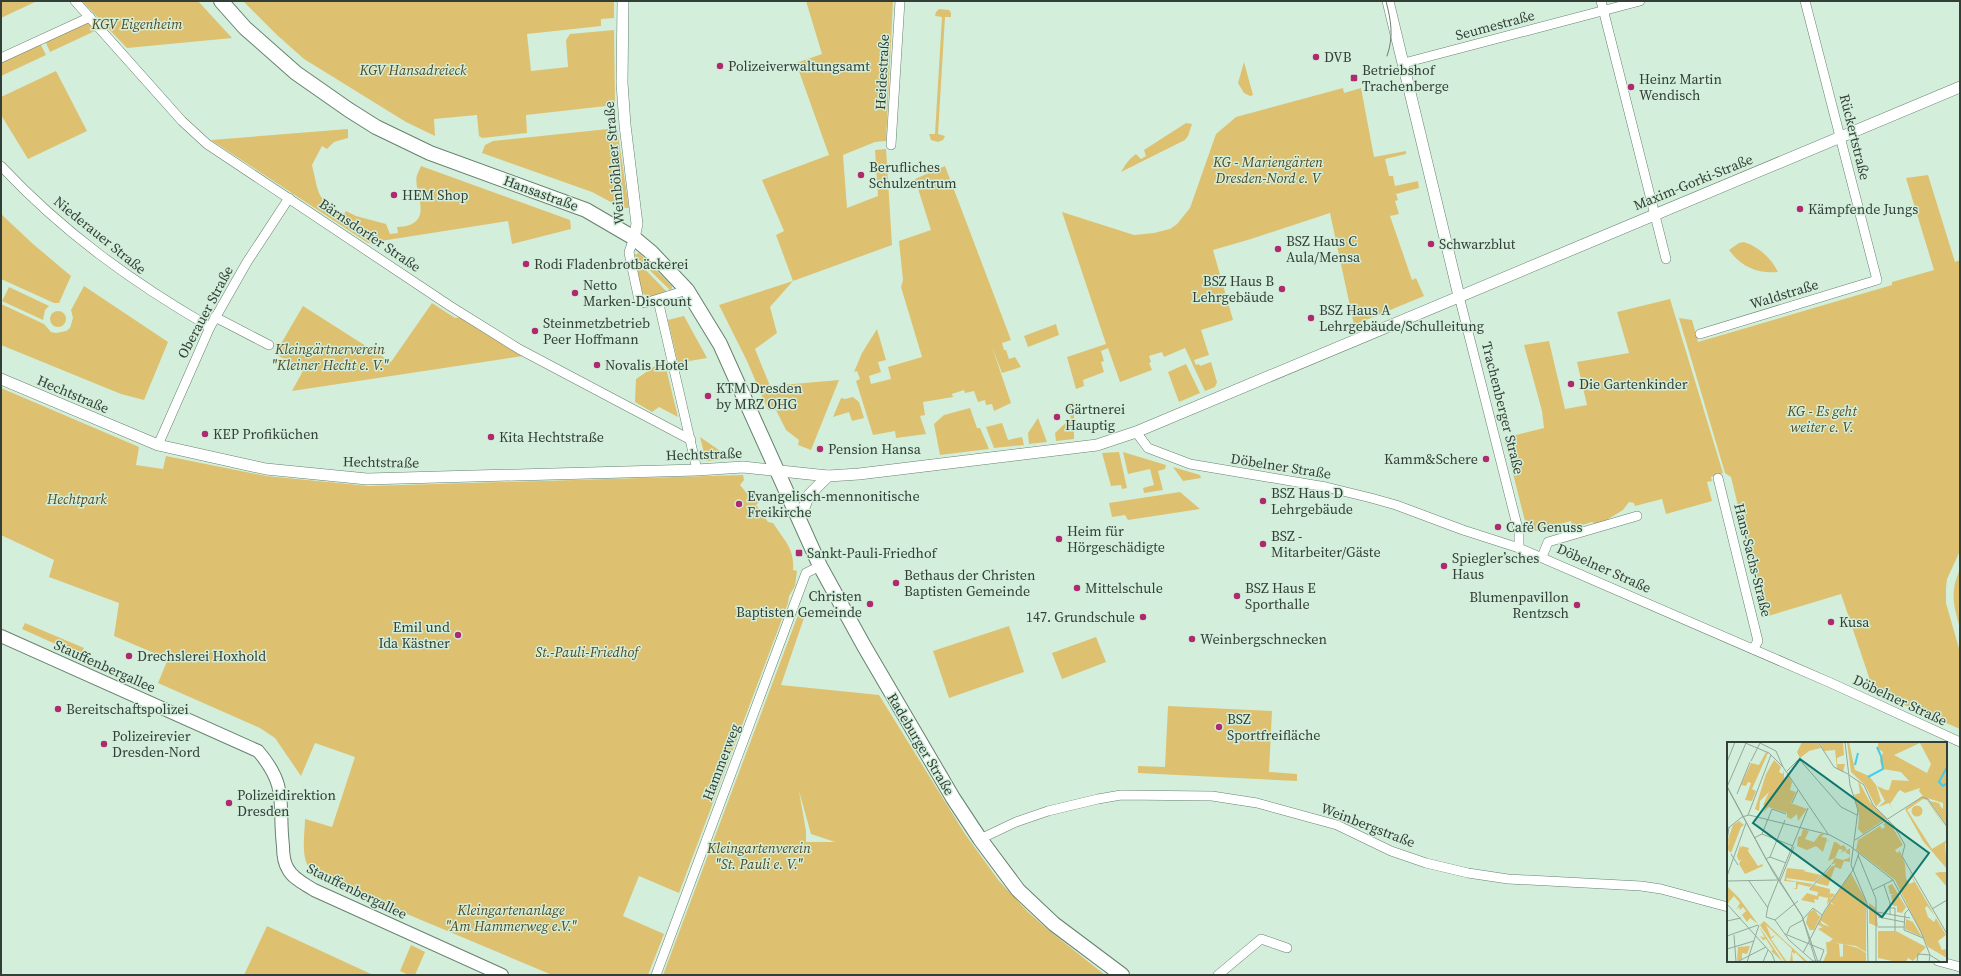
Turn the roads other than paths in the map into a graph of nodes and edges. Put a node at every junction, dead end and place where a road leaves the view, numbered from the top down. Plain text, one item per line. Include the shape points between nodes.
1 (75, 1) edge
2 (221, 1) edge
3 (623, 1) edge
4 (900, 1) edge
5 (1388, 1) edge
6 (1601, 1) edge
7 (1640, 1) edge
8 (1805, 1) edge
9 (1603, 11) junction
10 (90, 17) junction
11 (1, 58) edge
12 (1404, 64) junction
13 (1960, 88) edge
14 (1841, 137) junction
15 (891, 145) dead end
16 (1, 166) edge
17 (289, 198) junction
18 (1654, 214) junction
19 (634, 238) junction
20 (1666, 259) dead end
21 (1877, 280) joint
22 (687, 290) junction
23 (1459, 296) junction
24 (658, 300) junction
25 (215, 317) junction
26 (210, 327) junction
27 (1700, 334) dead end
28 (269, 345) dead end
29 (1, 379) edge
30 (1136, 432) junction
31 (690, 440) junction
32 (158, 445) junction
33 (777, 469) junction
34 (697, 470) junction
35 (828, 476) junction
36 (1718, 478) dead end
37 (1637, 516) dead end
38 (798, 520) junction
39 (1519, 548) junction
40 (1542, 557) junction
41 (820, 566) junction
42 (1, 636) edge
43 (1753, 649) junction
44 (1960, 742) edge
45 (980, 840) junction
46 (1727, 906) edge
47 (1287, 948) dead end
48 (1942, 962) edge
49 (1960, 967) edge
50 (502, 975) edge
51 (656, 975) edge
52 (1122, 975) edge
53 (1218, 975) edge

1 - 10 street, Bärnsdorfer Straße
2 - 19 main road, Hansastraße via 245,28 296,74 376,127 430,153 586,210
3 - 19 street, Weinböhlaer Straße via 622,90 637,224
4 - 15 street, Heidestraße
5 - 12 street
6 - 9 street
7 - 9 street, Seumestraße
8 - 14 street, Rückertstraße
9 - 12 street, Seumestraße
9 - 18 street
10 - 11 street
10 - 17 street, Bärnsdorfer Straße via 194,133
12 - 23 street, Trachenberger Straße
13 - 14 street, Maxim-Gorki-Straße
14 - 18 street, Maxim-Gorki-Straße
14 - 21 street, Rückertstraße
16 - 26 street, Niederauer Straße via 24,190 111,265
17 - 25 street, Oberauer Straße
17 - 31 street, Bärnsdorfer Straße via 519,349
18 - 20 street
18 - 23 street, Maxim-Gorki-Straße
19 - 22 main road, Hansastraße
19 - 24 street, Weinböhlaer Straße via 629,252 640,300 645,303
21 - 27 street, Waldstraße
22 - 24 street, Weinböhlaer Straße
22 - 33 main road, Hansastraße via 720,344
23 - 30 street, Maxim-Gorki-Straße
23 - 39 street, Trachenberger Straße via 1518,528
24 - 31 street
25 - 26 street, Oberauer Straße
25 - 28 street
26 - 32 street, Oberauer Straße
29 - 32 street, Hechtstraße
30 - 35 street, Maxim-Gorki-Straße via 1097,445
30 - 39 street, Döbelner Straße via 1148,448 1190,464 1326,487 1371,498
31 - 34 street
32 - 34 street, Hechtstraße via 266,469 367,479
33 - 34 street, Hechtstraße via 743,467
33 - 35 street
33 - 38 main road, Radeburger Straße
35 - 38 street via 812,490
36 - 43 street, Hans-Sachs-Straße via 1758,641
37 - 40 street via 1548,542
38 - 41 main road, Radeburger Straße
39 - 40 street, Döbelner Straße
40 - 43 street, Döbelner Straße
41 - 45 main road, Radeburger Straße via 871,659
41 - 51 street, Hammerweg via 806,572
42 - 50 main road, Stauffenbergallee via 258,752 277,780 282,797 284,859 287,869 296,878 314,890
43 - 44 street, Döbelner Straße
45 - 46 street, Weinbergstraße via 1016,822 1098,798 1121,795 1212,796 1256,803 1337,826 1391,851 1468,873 1508,879 1641,886
45 - 52 main road, Radeburger Straße via 1009,880 1033,905
47 - 53 street via 1261,939
48 - 49 street

